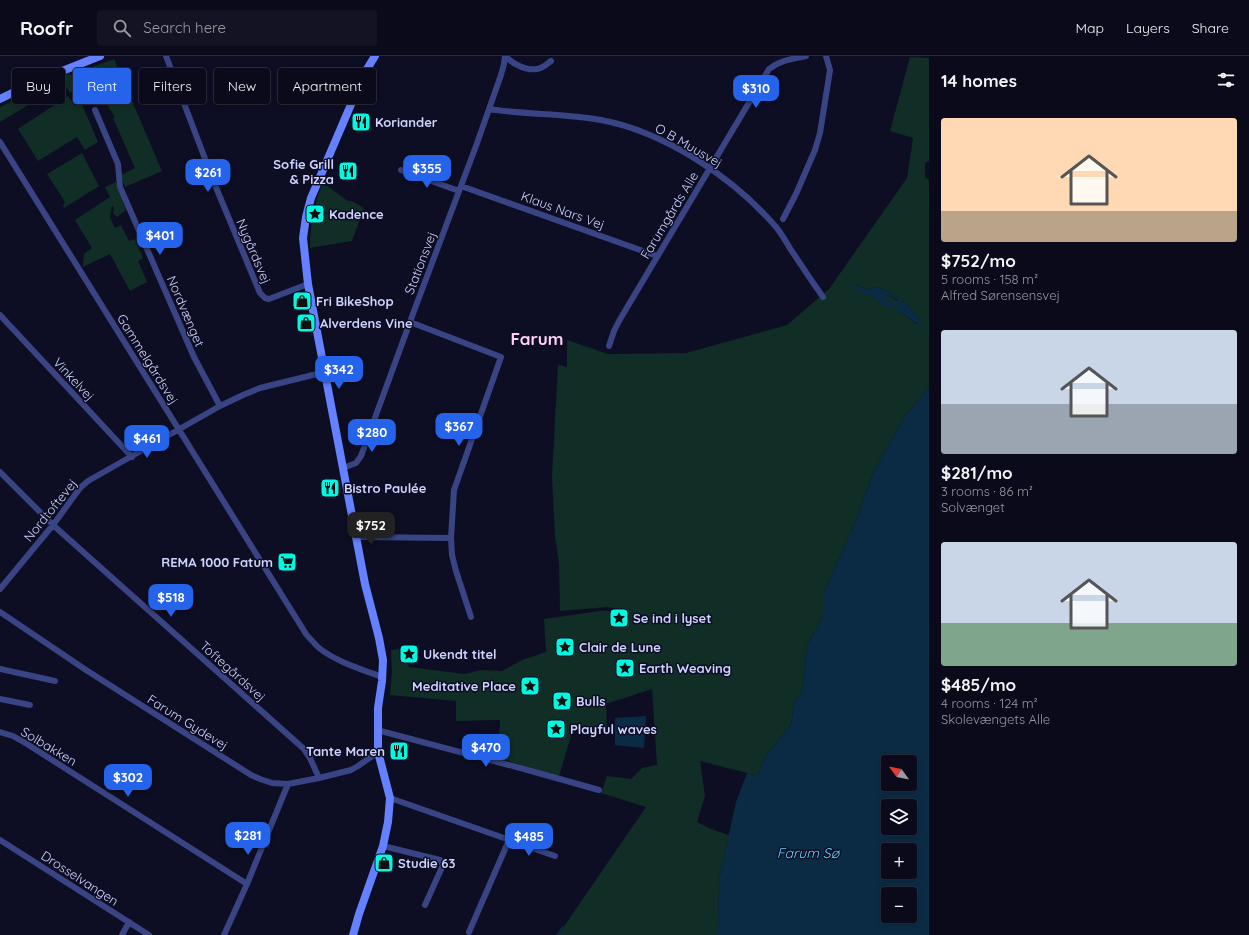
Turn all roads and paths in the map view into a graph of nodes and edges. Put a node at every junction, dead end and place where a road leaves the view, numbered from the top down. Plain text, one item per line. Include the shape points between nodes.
1 (166, 56) edge
2 (375, 56) edge
3 (505, 56) edge
4 (806, 56) edge
5 (826, 56) edge
6 (95, 57) edge
7 (551, 62) dead end
8 (0, 99) edge
9 (489, 109) junction
10 (95, 110) dead end
11 (0, 142) edge
12 (710, 167) junction
13 (401, 170) dead end
14 (460, 188) junction
15 (783, 219) dead end
16 (657, 256) junction
17 (308, 284) junction
18 (823, 297) dead end
19 (0, 315) edge
20 (410, 322) junction
21 (609, 346) dead end
22 (325, 372) junction
23 (220, 406) junction
24 (179, 430) junction
25 (132, 457) junction
26 (343, 468) junction
27 (0, 472) edge
28 (53, 525) junction
29 (356, 537) junction
30 (452, 538) junction
31 (0, 589) edge
32 (0, 612) edge
33 (471, 617) dead end
34 (0, 669) edge
35 (382, 677) junction
36 (55, 681) dead end
37 (0, 699) edge
38 (30, 705) dead end
39 (377, 730) junction
40 (0, 732) edge
41 (378, 752) junction
42 (319, 778) junction
43 (288, 784) junction
44 (599, 790) dead end
45 (390, 798) junction
46 (0, 840) edge
47 (509, 840) junction
48 (383, 846) junction
49 (555, 856) dead end
50 (247, 884) junction
51 (425, 906) dead end
52 (129, 922) junction
53 (469, 932) dead end
54 (122, 935) edge
55 (149, 935) edge
56 (224, 935) edge
57 (353, 935) edge

1 - 17 street, Nygårdsvej via 215,185 260,293 269,299
2 - 17 street via 364,74 309,205 303,238
3 - 7 street via 518,66 532,70
3 - 9 street, Stationsvej via 503,70
4 - 12 street, Farumgårds Alle via 782,61 769,69
5 - 15 street via 830,70 820,132 815,150
6 - 8 street
9 - 12 street, O B Muusvej via 574,115 607,121 648,134
9 - 14 street, Stationsvej
10 - 23 street, Nordvænget via 118,164 120,188 194,357
11 - 24 street, Gammelgårdsvej
12 - 16 street, Farumgårds Alle
12 - 18 street, O B Muusvej via 753,204 776,228
13 - 14 street, Klaus Nars Vej
14 - 16 street, Klaus Nars Vej
14 - 20 street, Stationsvej
16 - 21 street, Farumgårds Alle via 618,321
17 - 22 street
19 - 25 street, Vinkelvej
20 - 26 street, Stationsvej via 361,456 356,463
20 - 30 street via 501,357 454,490
22 - 23 street, Nordtoftevej via 260,388
22 - 26 street
23 - 24 street, Nordtoftevej
24 - 25 street, Nordtoftevej
24 - 35 street, Gammelgårdsvej via 306,634 331,656
25 - 28 street, Nordtoftevej via 88,481
26 - 29 street
27 - 28 street, Toftegårdsvej
28 - 31 street, Nordtoftevej
28 - 42 street, Toftegårdsvej via 304,749
29 - 30 street
29 - 35 street via 380,647
30 - 33 street via 454,566
32 - 43 street, Farum Gydevej via 251,775 272,783
34 - 36 street
35 - 39 street
37 - 38 street
39 - 41 street
39 - 44 street
40 - 50 street, Solbakken via 27,744
41 - 42 street, Farum Gydevej via 351,770
41 - 45 street
42 - 43 street, Farum Gydevej
43 - 50 street
45 - 47 street
45 - 48 street
46 - 52 street, Drosselvangen
47 - 49 street
47 - 53 street
48 - 51 street via 440,860 443,865
48 - 57 street
50 - 56 street
52 - 54 street
52 - 55 street, Drosselvangen

